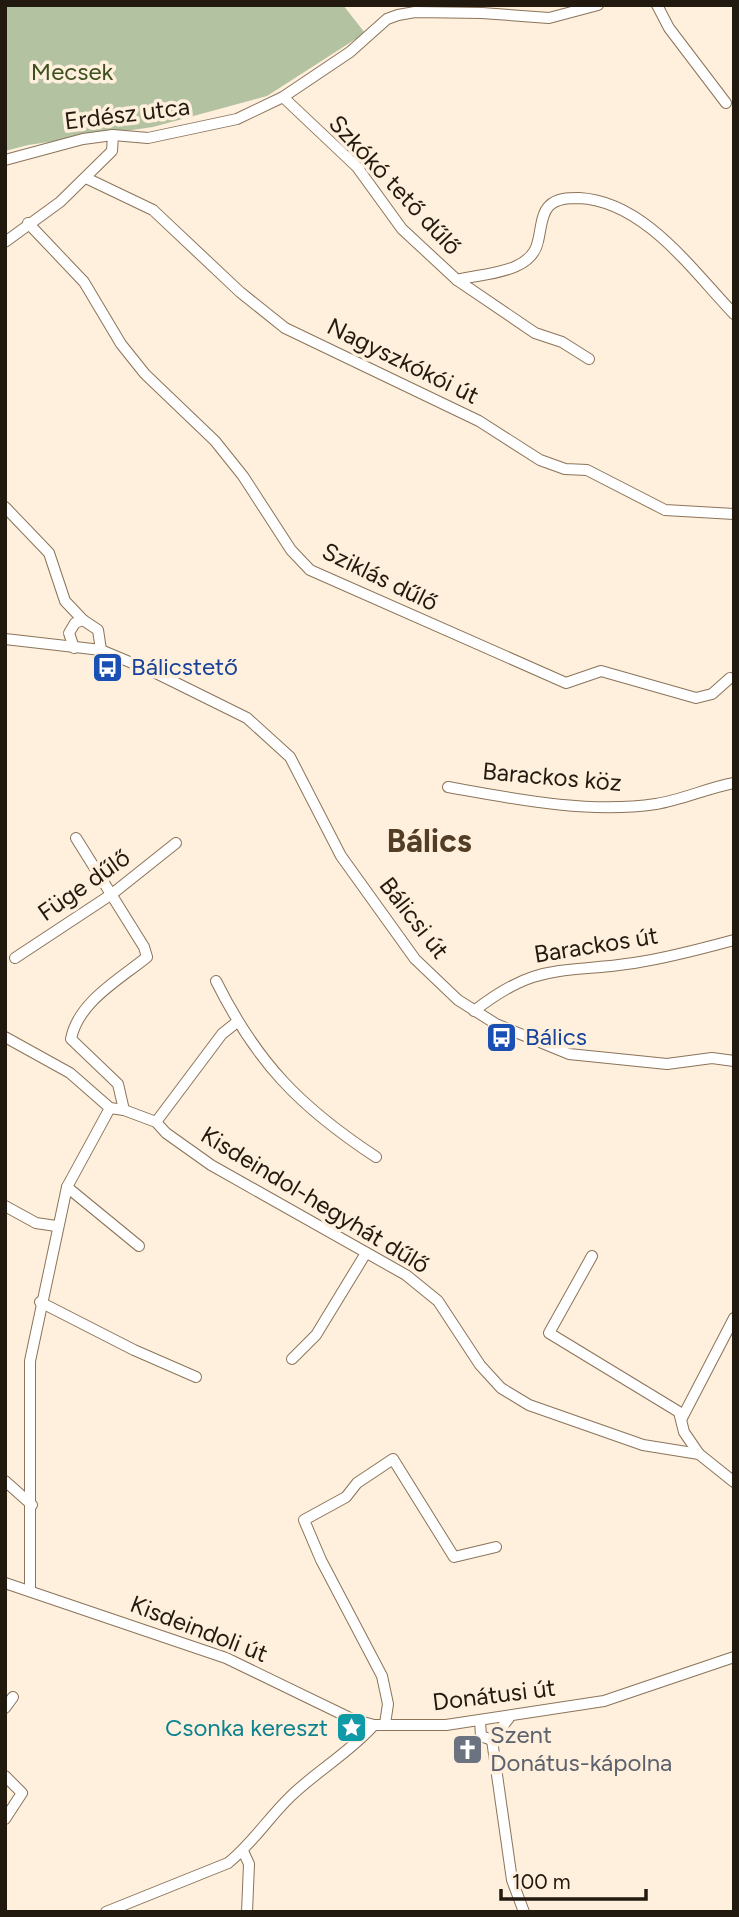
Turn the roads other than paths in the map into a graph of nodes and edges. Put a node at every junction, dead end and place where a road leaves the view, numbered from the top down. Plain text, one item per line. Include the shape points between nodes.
1 (598, 5) edge
2 (657, 5) edge
3 (283, 97) junction
4 (726, 103) dead end
5 (113, 135) junction
6 (5, 160) edge
7 (86, 178) junction
8 (28, 223) junction
9 (5, 242) edge
10 (457, 280) junction
11 (734, 314) edge
12 (589, 359) dead end
13 (5, 507) edge
14 (734, 514) edge
15 (83, 620) junction
16 (5, 639) edge
17 (74, 648) junction
18 (101, 650) junction
19 (730, 678) dead end
20 (734, 783) edge
21 (448, 787) dead end
22 (76, 838) dead end
23 (176, 843) dead end
24 (112, 894) junction
25 (734, 940) edge
26 (15, 958) dead end
27 (216, 981) dead end
28 (474, 1012) junction
29 (237, 1023) junction
30 (5, 1037) edge
31 (734, 1061) edge
32 (110, 1108) junction
33 (124, 1110) junction
34 (156, 1122) junction
35 (376, 1157) dead end
36 (67, 1187) junction
37 (5, 1206) edge
38 (56, 1226) junction
39 (139, 1246) dead end
40 (366, 1253) junction
41 (592, 1256) dead end
42 (40, 1302) junction
43 (734, 1318) edge
44 (292, 1359) dead end
45 (195, 1377) dead end
46 (682, 1418) junction
47 (699, 1454) junction
48 (5, 1481) edge
49 (734, 1482) edge
50 (32, 1505) junction
51 (496, 1547) dead end
52 (5, 1583) edge
53 (30, 1590) junction
54 (734, 1657) edge
55 (13, 1697) dead end
56 (5, 1708) edge
57 (509, 1718) junction
58 (480, 1721) junction
59 (385, 1724) junction
60 (374, 1725) junction
61 (492, 1740) junction
62 (5, 1776) edge
63 (5, 1819) edge
64 (243, 1851) junction
65 (135, 1907) edge
66 (106, 1912) edge
67 (247, 1912) edge
68 (524, 1912) edge

1 - 3 street, Erdész utca via 549,18 482,13 398,15
2 - 4 street
3 - 5 street, Erdész utca via 237,119 148,138
3 - 10 street, Szkókó tető dűlő via 356,167 402,229
5 - 6 street, Erdész utca via 53,145
5 - 7 street via 113,151
7 - 8 street
7 - 14 street, Nagyszkókói út via 153,210 285,328 479,421 540,460 565,469 587,470 665,510
8 - 9 street
8 - 19 street, Sziklás dűlő via 84,282 145,374 222,450 284,541 310,570 566,683 601,671 696,698 712,694
10 - 11 street, Szkókó tető dűlő via 524,263 537,247 551,204 562,199 595,199 610,202 661,239
10 - 12 street via 535,332
13 - 15 street via 49,553 65,601
15 - 17 street via 69,630
15 - 18 street via 98,630
16 - 17 street, Bálicsi út
17 - 18 street, Bálicsi út
18 - 28 street, Bálicsi út via 221,704 276,742 290,757 341,856 415,959
20 - 21 street, Barackos köz via 658,804 601,807
22 - 24 street
23 - 24 street, Füge dűlő
24 - 26 street, Füge dűlő
24 - 33 street via 147,957 97,997 74,1025 71,1039 118,1084
25 - 28 street, Barackos út via 634,963 545,971 505,989
27 - 29 street
28 - 31 street, Bálicsi út via 569,1054 667,1064 712,1058
29 - 34 street via 222,1034
29 - 35 street via 288,1089 328,1125
30 - 32 street via 70,1073
32 - 33 street, Kisdeindol-hegyhát dűlő
32 - 36 street
33 - 34 street, Kisdeindol-hegyhát dűlő
34 - 40 street, Kisdeindol-hegyhát dűlő via 211,1165
36 - 38 street
36 - 39 street
37 - 38 street via 36,1223
38 - 42 street
40 - 44 street via 316,1335
40 - 47 street, Kisdeindol-hegyhát dűlő via 407,1275 438,1301 480,1365 501,1388 529,1405 643,1445
41 - 46 street via 549,1333 669,1405
42 - 45 street
42 - 50 street via 28,1399
43 - 46 street
46 - 47 street via 684,1432
47 - 49 street, Kisdeindol-hegyhát dűlő
48 - 50 street
50 - 53 street
51 - 59 street via 454,1556 393,1459 357,1483 346,1497 304,1520 382,1676 388,1704
52 - 53 street, Kisdeindoli út
53 - 60 street, Kisdeindoli út via 226,1658 352,1719
54 - 57 street, Donátusi út via 604,1701
55 - 56 street
57 - 58 street, Donátusi út
57 - 61 street
58 - 59 street, Donátusi út
58 - 61 street via 481,1736
59 - 60 street, Donátusi út
60 - 64 street via 292,1795
61 - 68 street via 512,1880
62 - 63 street via 22,1793
64 - 65 street
64 - 67 street via 249,1864
65 - 66 street

